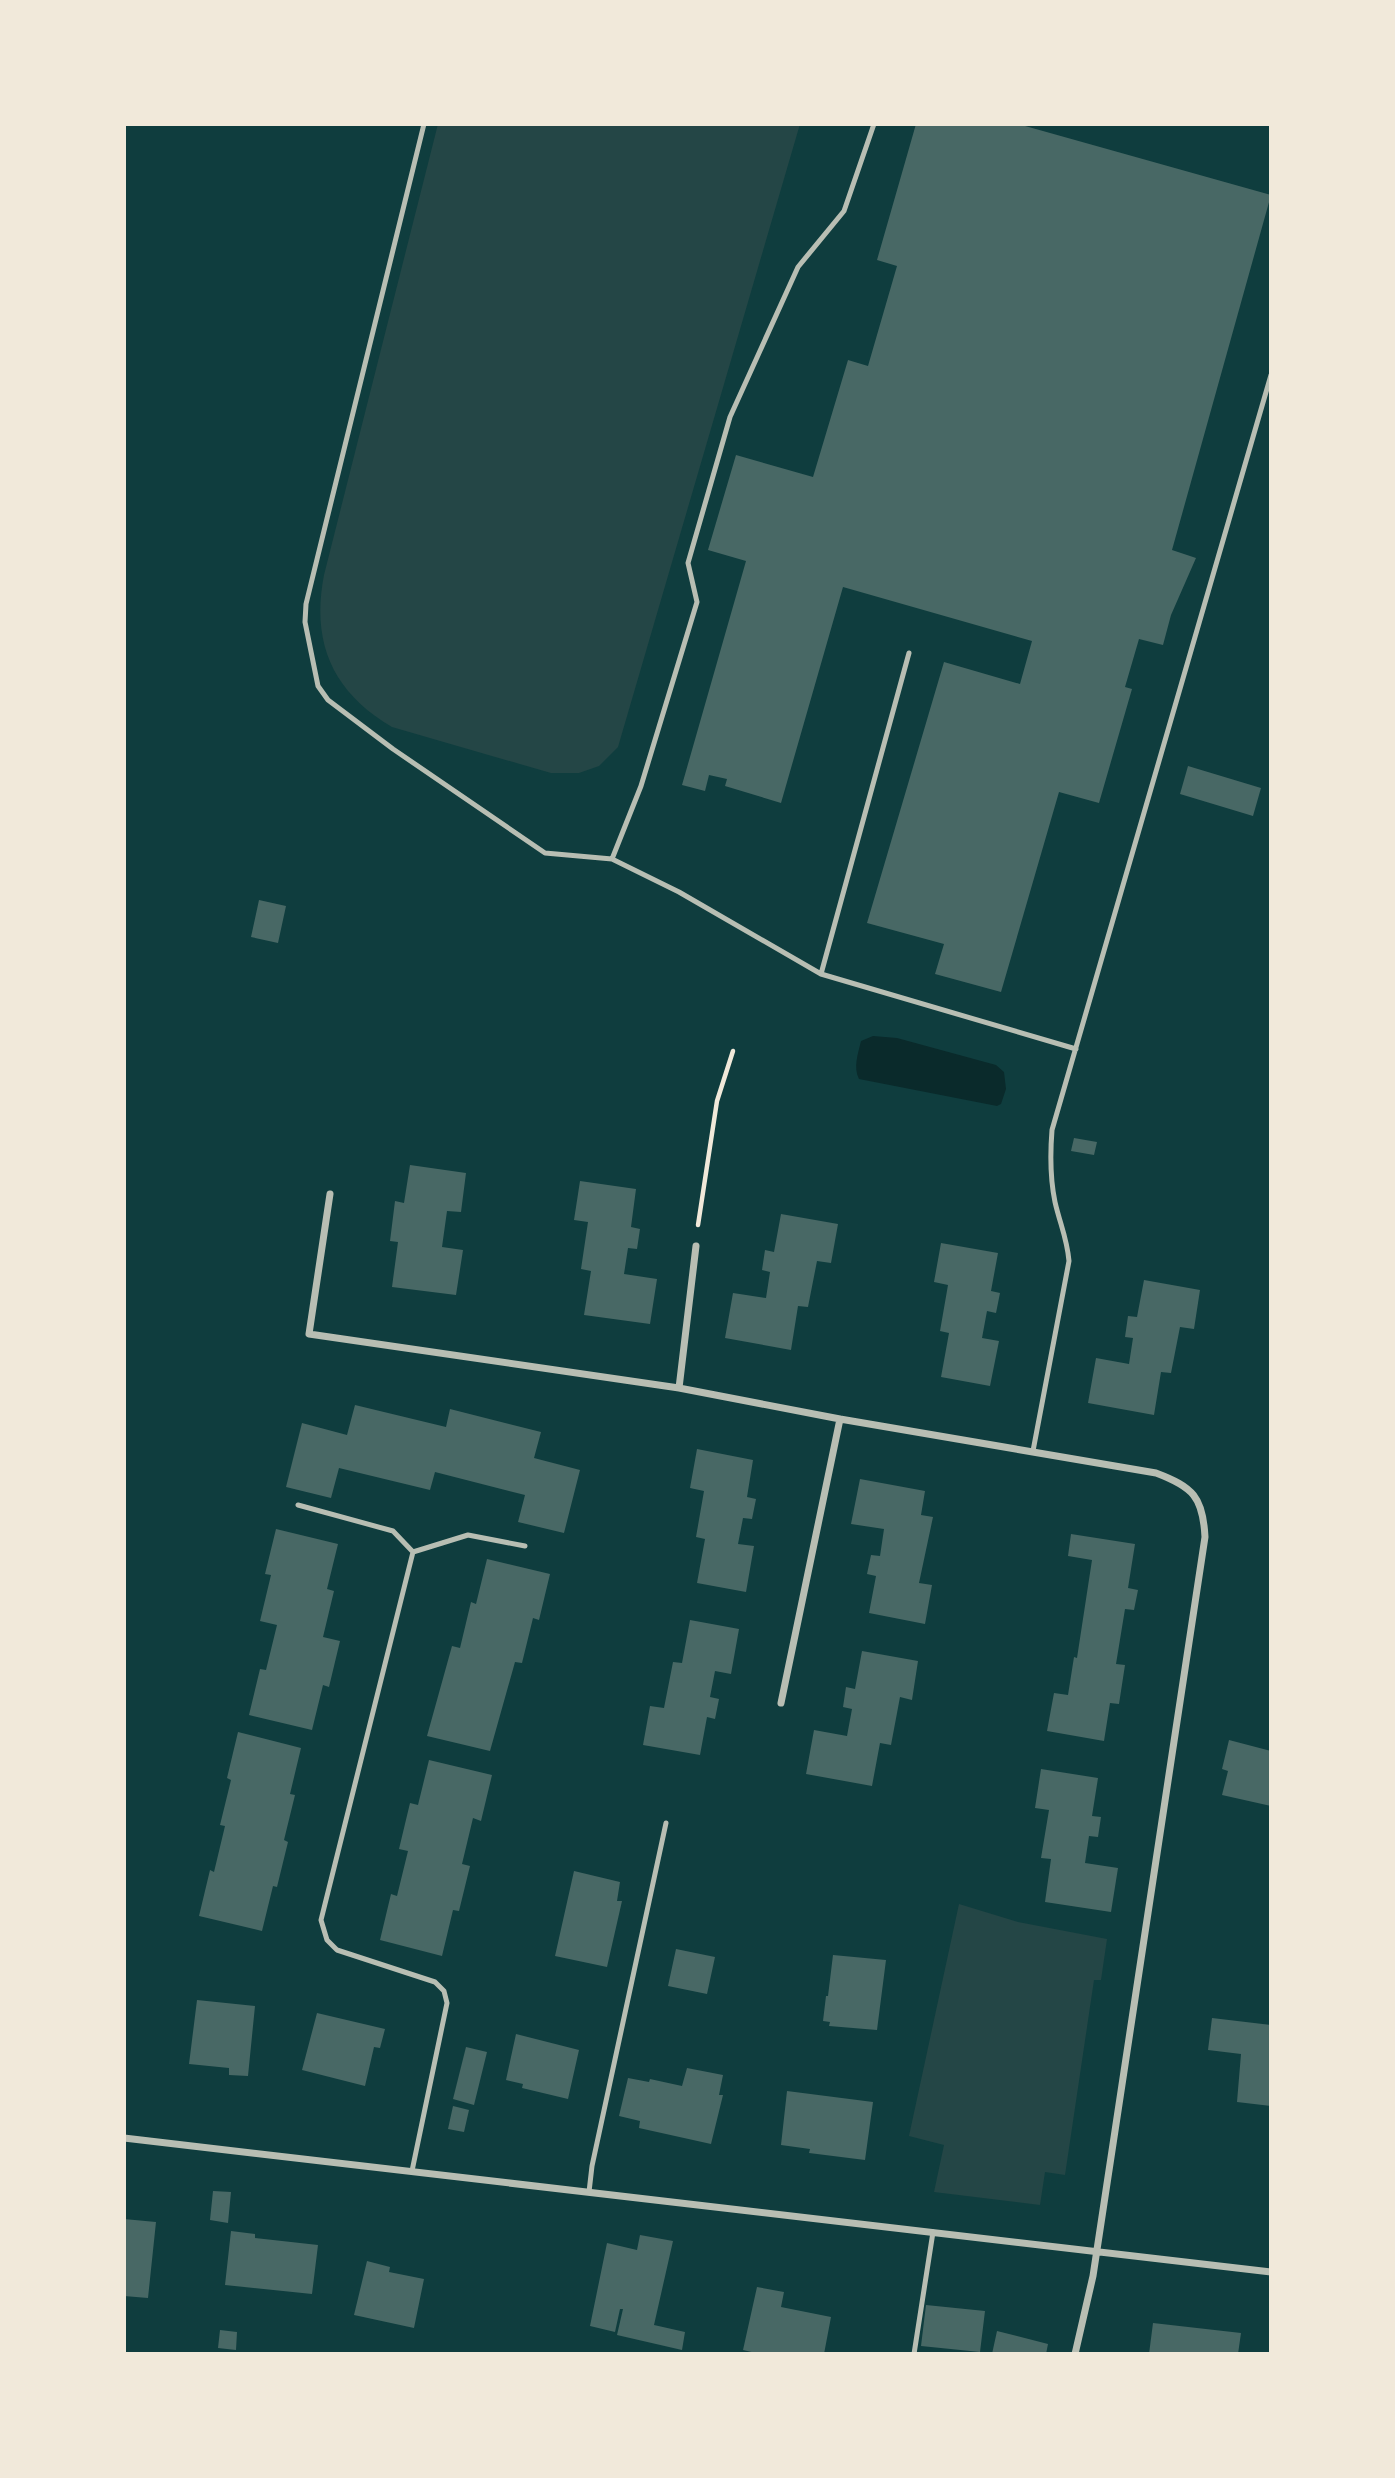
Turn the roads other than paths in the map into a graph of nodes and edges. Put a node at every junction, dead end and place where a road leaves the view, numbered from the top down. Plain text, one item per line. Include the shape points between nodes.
1 (424, 124) edge
2 (874, 124) edge
3 (1271, 375) edge
4 (909, 653) dead end
5 (612, 859) junction
6 (821, 974) junction
7 (1076, 1049) junction
8 (330, 1194) dead end
9 (696, 1246) road end
10 (679, 1388) junction
11 (840, 1419) junction
12 (1033, 1451) junction
13 (298, 1505) dead end
14 (525, 1546) dead end
15 (413, 1552) junction
16 (781, 1703) dead end
17 (666, 1823) dead end
18 (124, 2138) edge
19 (412, 2171) junction
20 (589, 2192) junction
21 (933, 2232) junction
22 (1096, 2250) junction
23 (1271, 2272) edge
24 (914, 2354) edge
25 (1074, 2354) edge

1 - 5 lane via 306,604 305,622 318,686 328,700 393,749 545,853
2 - 5 lane via 844,211 797,267 730,417 688,563 697,602 641,786
3 - 7 lane
4 - 6 lane
5 - 6 lane
6 - 7 lane
7 - 12 lane via 1052,1130 1049,1163 1069,1261
8 - 10 street via 309,1335
9 - 10 street
10 - 11 street
11 - 12 street
11 - 16 street
12 - 22 street via 1156,1473 1177,1481 1195,1496 1204,1514 1205,1537
13 - 15 lane via 393,1531
14 - 15 lane via 468,1535
15 - 19 lane via 321,1920 327,1940 337,1950 435,1982 444,1991 447,2003
17 - 20 lane
18 - 19 street
19 - 20 street
20 - 21 street
21 - 22 street
21 - 24 lane
22 - 23 street
22 - 25 street

